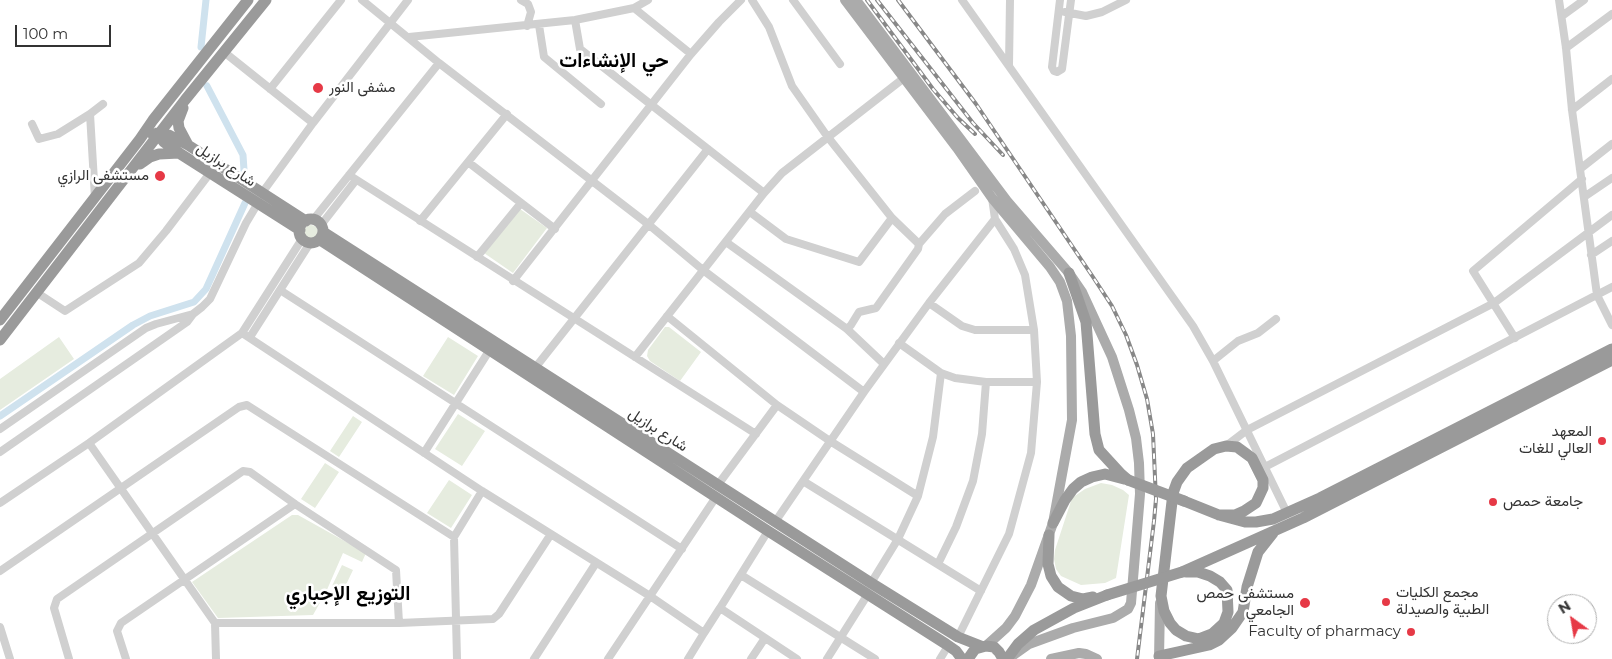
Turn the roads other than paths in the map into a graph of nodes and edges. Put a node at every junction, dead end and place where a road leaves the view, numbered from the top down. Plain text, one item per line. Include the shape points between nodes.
1 (248, 0) edge
2 (266, 0) edge
3 (342, 0) edge
4 (362, 0) edge
5 (408, 0) edge
6 (522, 0) edge
7 (648, 0) edge
8 (741, 0) edge
9 (752, 0) edge
10 (793, 0) edge
11 (845, 0) edge
12 (856, 0) edge
13 (962, 0) edge
14 (1010, 0) edge
15 (1060, 0) edge
16 (1071, 0) edge
17 (1126, 0) edge
18 (1559, 0) edge
19 (1584, 0) edge
20 (634, 8) junction
21 (1058, 11) junction
22 (1069, 13) junction
23 (1612, 14) edge
24 (1562, 16) junction
25 (576, 20) junction
26 (390, 23) junction
27 (539, 25) junction
28 (527, 26) junction
29 (409, 37) junction
30 (1566, 48) junction
31 (224, 52) junction
32 (691, 54) junction
33 (439, 63) junction
34 (840, 64) dead end
35 (1010, 65) junction
36 (904, 78) junction
37 (1612, 79) edge
38 (270, 89) junction
39 (185, 100) junction
40 (103, 104) dead end
41 (600, 104) dead end
42 (652, 104) junction
43 (1572, 110) junction
44 (90, 114) junction
45 (507, 114) junction
46 (153, 120) junction
47 (313, 123) junction
48 (32, 124) dead end
49 (158, 135) junction
50 (827, 136) junction
51 (140, 139) junction
52 (1612, 144) edge
53 (184, 149) junction
54 (708, 149) junction
55 (468, 162) junction
56 (133, 169) junction
57 (1580, 169) junction
58 (210, 173) junction
59 (349, 176) junction
60 (1612, 178) edge
61 (356, 180) junction
62 (1582, 180) junction
63 (593, 181) junction
64 (976, 191) dead end
65 (764, 193) junction
66 (1584, 196) junction
67 (94, 198) junction
68 (260, 198) junction
69 (992, 198) junction
70 (521, 202) junction
71 (750, 212) junction
72 (1612, 215) edge
73 (892, 218) junction
74 (995, 219) junction
75 (420, 221) junction
76 (648, 224) junction
77 (555, 229) junction
78 (312, 231) junction
79 (1589, 233) junction
80 (1612, 241) edge
81 (726, 242) junction
82 (919, 244) junction
83 (1591, 254) junction
84 (477, 258) junction
85 (703, 270) junction
86 (1069, 273) junction
87 (513, 281) junction
88 (1612, 287) edge
89 (280, 290) junction
90 (36, 292) junction
91 (1597, 295) junction
92 (929, 303) junction
93 (1494, 303) junction
94 (193, 314) junction
95 (667, 316) junction
96 (574, 319) junction
97 (1276, 319) dead end
98 (0, 320) edge
99 (1612, 325) edge
100 (847, 329) junction
101 (1034, 330) junction
102 (246, 335) junction
103 (1515, 338) junction
104 (0, 340) edge
105 (899, 343) junction
106 (1612, 349) edge
107 (490, 351) junction
108 (635, 357) junction
109 (1213, 360) junction
110 (1612, 360) edge
111 (884, 364) junction
112 (535, 368) junction
113 (941, 373) junction
114 (986, 382) junction
115 (1037, 382) junction
116 (864, 392) junction
117 (456, 404) junction
118 (777, 405) junction
119 (0, 428) edge
120 (1247, 430) junction
121 (756, 434) junction
122 (830, 441) junction
123 (89, 443) junction
124 (1226, 446) junction
125 (0, 452) edge
126 (424, 453) junction
127 (1262, 469) junction
128 (1128, 480) junction
129 (803, 481) junction
130 (120, 489) junction
131 (482, 491) junction
132 (716, 491) junction
133 (918, 496) junction
134 (0, 503) edge
135 (296, 504) junction
136 (1287, 513) junction
137 (1219, 515) junction
138 (1053, 522) junction
139 (772, 527) junction
140 (1275, 530) junction
141 (152, 534) junction
142 (551, 534) junction
143 (1049, 535) junction
144 (454, 537) junction
145 (898, 539) junction
146 (682, 549) junction
147 (596, 564) junction
148 (938, 564) junction
149 (0, 571) edge
150 (1182, 572) junction
151 (741, 574) junction
152 (184, 578) junction
153 (870, 589) junction
154 (980, 591) junction
155 (650, 596) junction
156 (1107, 596) junction
157 (1161, 596) junction
158 (720, 608) junction
159 (457, 620) junction
160 (215, 623) junction
161 (399, 623) junction
162 (0, 627) edge
163 (704, 633) junction
164 (841, 637) junction
165 (958, 637) junction
166 (764, 638) junction
167 (948, 646) junction
168 (984, 646) junction
169 (1159, 657) edge
170 (10, 659) edge
171 (69, 659) edge
172 (126, 659) edge
173 (216, 659) edge
174 (457, 659) edge
175 (534, 659) edge
176 (608, 659) edge
177 (688, 659) edge
178 (750, 659) edge
179 (796, 659) edge
180 (827, 659) edge
181 (875, 659) edge
182 (940, 659) edge
183 (962, 659) edge
184 (968, 659) edge
185 (1003, 659) edge
186 (1008, 659) edge
187 (1051, 659) edge
188 (1097, 659) edge

1 - 46 highway
2 - 31 highway
3 - 38 street
4 - 26 street
5 - 26 street
6 - 28 street via 531,12
7 - 20 street
8 - 32 street
9 - 50 street via 769,27 792,86
10 - 34 street
11 - 36 main road
12 - 86 main road via 1006,201
13 - 35 street
14 - 35 street
15 - 21 street
16 - 22 street
17 - 22 street via 1086,16
18 - 24 street
19 - 24 street
20 - 25 street
20 - 32 street
21 - 22 street
21 - 22 street via 1052,67 1057,72 1062,69
23 - 30 street
24 - 30 street
25 - 27 street
25 - 42 street via 580,49
26 - 29 street
26 - 47 street
27 - 28 street
27 - 41 street via 544,58
28 - 29 street
29 - 33 street
30 - 43 street
31 - 38 street
31 - 39 highway
32 - 42 street
33 - 45 street
33 - 59 street
35 - 109 street via 1193,326
36 - 50 street
36 - 69 main road
37 - 43 street
38 - 47 street
39 - 49 highway
39 - 53 highway, شارع برازيل via 178,121
40 - 44 street
42 - 54 street
42 - 63 street
43 - 57 street
44 - 48 street via 58,134 39,139
44 - 67 street
45 - 55 street
45 - 63 street
46 - 49 highway
46 - 51 highway
47 - 68 street
49 - 51 highway
49 - 53 highway via 169,135
49 - 56 highway
50 - 65 street via 782,173
50 - 73 street
51 - 67 highway
52 - 57 street
53 - 56 highway, شارع برازيل via 150,157
53 - 58 highway, شارع برازيل
53 - 68 highway, شارع برازيل
54 - 65 street
54 - 76 street
55 - 70 street
55 - 75 street
56 - 90 highway
57 - 62 street
58 - 68 highway, شارع برازيل
58 - 90 street via 139,263 64,312
59 - 61 street
59 - 78 street
60 - 66 street
61 - 75 street
61 - 78 street
62 - 66 street
62 - 93 street via 1473,271
63 - 76 street
63 - 77 street
64 - 82 street via 945,214
65 - 71 street
66 - 79 street
67 - 98 highway
68 - 78 highway, شارع برازيل
68 - 94 street via 210,299
69 - 74 street
69 - 138 main road via 1050,267 1067,301 1072,420
70 - 77 street
70 - 84 street
71 - 73 street via 786,239 859,262
71 - 81 street
72 - 79 street
73 - 82 street
74 - 92 street
74 - 101 street via 1014,248 1025,275
75 - 84 street
76 - 85 street
76 - 96 street
77 - 87 street
78 - 89 street
78 - 102 street
78 - 107 highway, شارع برازيل
78 - 112 highway, شارع برازيل
79 - 83 street
79 - 93 street
80 - 83 street
81 - 85 street
81 - 100 street
82 - 100 street via 876,308 859,312
83 - 91 street
84 - 87 street
85 - 95 street
85 - 116 street
86 - 128 highway via 1086,322 1095,434 1100,450
86 - 186 main road via 1082,292 1112,358 1136,438 1140,494 1131,603 1113,618 1029,644
87 - 96 street
88 - 91 street
89 - 102 street
89 - 117 street
90 - 104 highway
91 - 99 street
91 - 103 street
92 - 101 street via 962,326 975,330
92 - 105 street
93 - 103 street
93 - 120 street
94 - 119 street via 146,328
94 - 125 street via 187,322
95 - 108 street
95 - 118 street
96 - 108 street
96 - 112 street
97 - 109 street
100 - 111 street
101 - 115 street
102 - 123 street
102 - 126 street
103 - 127 street
105 - 111 street
105 - 113 street
106 - 136 highway
107 - 117 street
107 - 132 highway, شارع برازيل
108 - 121 street
109 - 120 street
110 - 140 highway
111 - 116 street
112 - 132 highway, شارع برازيل
113 - 114 street
113 - 133 street via 933,437
114 - 115 street
114 - 148 street via 982,434 973,481
115 - 154 street via 1031,453 1009,534
116 - 122 street
117 - 126 street
117 - 146 street
118 - 121 street
118 - 122 street
120 - 124 street
120 - 127 street
121 - 132 street
122 - 129 street
122 - 133 street
123 - 130 street
123 - 134 street
124 - 127 highway via 1237,447
124 - 157 highway via 1214,449 1187,468 1177,482
126 - 131 street
127 - 136 street
127 - 137 highway via 1263,488 1256,503 1235,515
128 - 137 highway, bridge
128 - 138 highway via 1105,474 1081,482 1065,500
129 - 139 street
129 - 145 street
130 - 141 street
130 - 144 street via 238,407 247,405
130 - 149 street
131 - 142 street
131 - 144 street
132 - 139 highway, شارع برازيل
132 - 146 street
133 - 145 street
135 - 141 street via 250,472 243,471
135 - 152 street
135 - 161 street via 396,570
136 - 137 highway via 1256,522
138 - 143 main road
139 - 151 street
139 - 153 highway, شارع برازيل
140 - 150 highway
140 - 169 highway via 1258,552 1243,612 1232,628 1209,645
141 - 152 street
141 - 171 street via 57,599 54,608
142 - 147 street
142 - 159 street via 500,614 493,619
143 - 156 highway via 1048,564 1058,587 1083,599
143 - 168 main road via 1031,585 1015,616 996,638
144 - 159 street
145 - 148 street
145 - 153 street
146 - 155 street
147 - 155 street
147 - 175 street
148 - 154 street
150 - 156 highway, bridge
150 - 157 highway via 1198,572 1224,586 1228,601 1224,623 1212,634 1199,639 1186,636 1170,623
151 - 158 street
151 - 164 street
152 - 160 street
152 - 172 street via 121,622 117,630
153 - 164 street
153 - 165 highway, شارع برازيل
153 - 167 highway, شارع برازيل
154 - 165 street
155 - 163 street
155 - 176 street
156 - 186 highway via 1074,608 1034,630 1018,644
157 - 169 main road
158 - 163 street
158 - 166 street
159 - 161 street
159 - 174 street
160 - 161 street
160 - 173 street
162 - 170 street
163 - 177 street
164 - 180 street
164 - 181 street
165 - 168 highway, شارع برازيل
166 - 178 street
166 - 179 street
167 - 182 street
167 - 183 highway, شارع برازيل
168 - 184 highway via 975,649
168 - 185 highway, شارع برازيل via 994,647
187 - 188 main road via 1079,653

